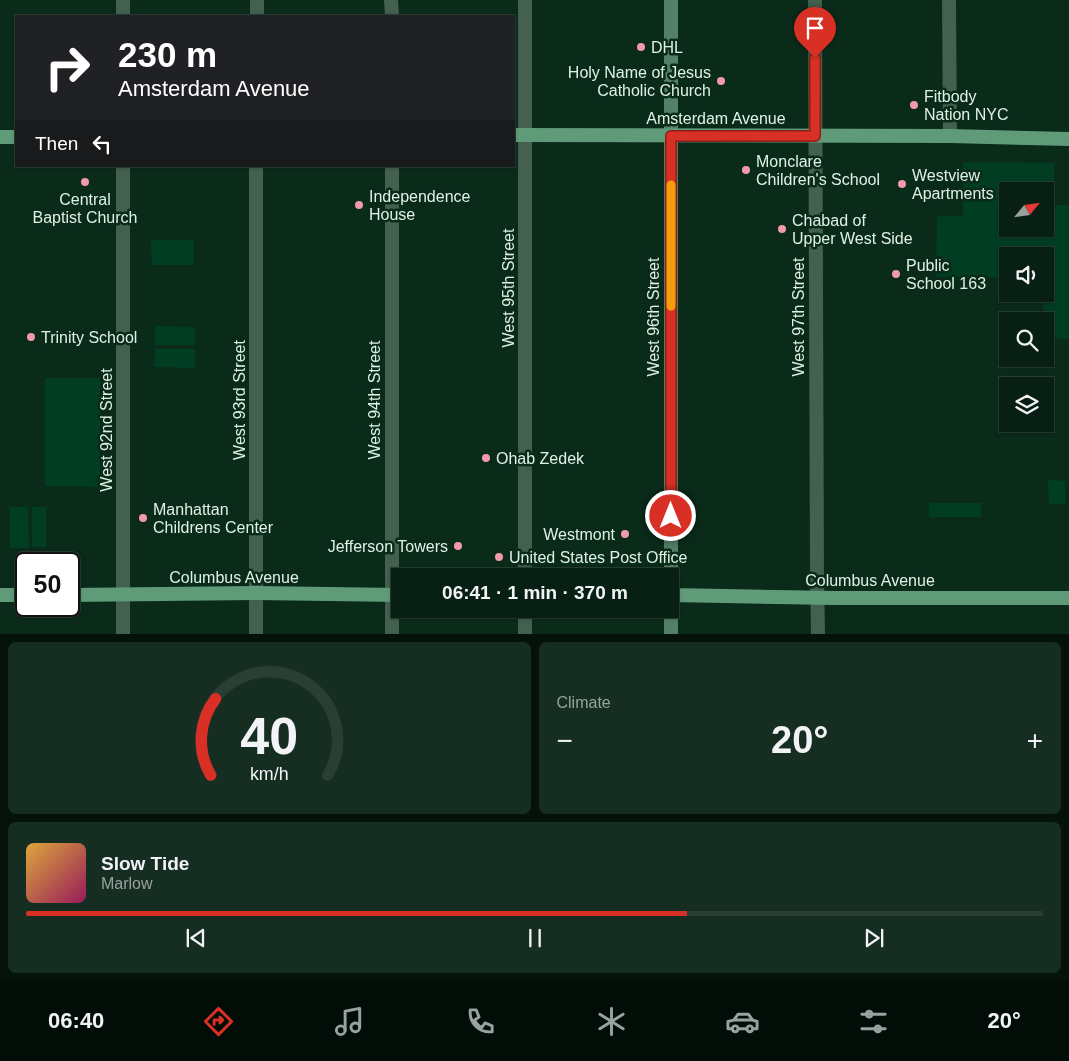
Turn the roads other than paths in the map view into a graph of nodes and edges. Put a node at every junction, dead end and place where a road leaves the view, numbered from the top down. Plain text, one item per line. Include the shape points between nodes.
1 (123, 0) edge
2 (257, 0) edge
3 (392, 0) edge
4 (525, 0) edge
5 (671, 0) edge
6 (815, 0) edge
7 (949, 0) edge
8 (123, 15) edge
9 (257, 15) edge
10 (392, 15) edge
11 (519, 135) edge
12 (671, 136) junction
13 (815, 136) junction
14 (950, 136) junction
15 (0, 137) edge
16 (15, 137) edge
17 (1069, 139) edge
18 (123, 167) edge
19 (256, 167) edge
20 (392, 167) edge
21 (396, 568) edge
22 (525, 568) edge
23 (670, 568) edge
24 (256, 593) junction
25 (0, 595) edge
26 (15, 595) edge
27 (80, 595) edge
28 (123, 595) junction
29 (391, 595) edge
30 (679, 595) edge
31 (817, 597) junction
32 (1069, 598) edge
33 (394, 618) edge
34 (525, 618) edge
35 (671, 618) edge
36 (123, 634) edge
37 (256, 634) edge
38 (392, 634) edge
39 (525, 634) edge
40 (671, 634) edge
41 (818, 634) edge

1 - 8 street
2 - 9 street
3 - 10 street
4 - 11 street, West 95th Street
5 - 12 main road, West 96th Street
6 - 13 street, West 97th Street
7 - 14 street
11 - 12 main road, Amsterdam Avenue
11 - 22 street, West 95th Street
12 - 13 main road, Amsterdam Avenue
12 - 23 main road, West 96th Street
13 - 14 main road, Amsterdam Avenue
13 - 31 street, West 97th Street
14 - 17 main road, Amsterdam Avenue
15 - 16 main road
18 - 28 street, West 92nd Street
19 - 24 street, West 93rd Street
20 - 21 street, West 94th Street
24 - 28 main road, Columbus Avenue
24 - 29 main road, Columbus Avenue
24 - 37 street, West 93rd Street
25 - 26 main road
27 - 28 main road, Columbus Avenue
28 - 36 street, West 92nd Street
30 - 31 main road, Columbus Avenue
31 - 32 main road, Columbus Avenue
31 - 41 street, West 97th Street
33 - 38 street, West 94th Street
34 - 39 street
35 - 40 main road, West 96th Street

